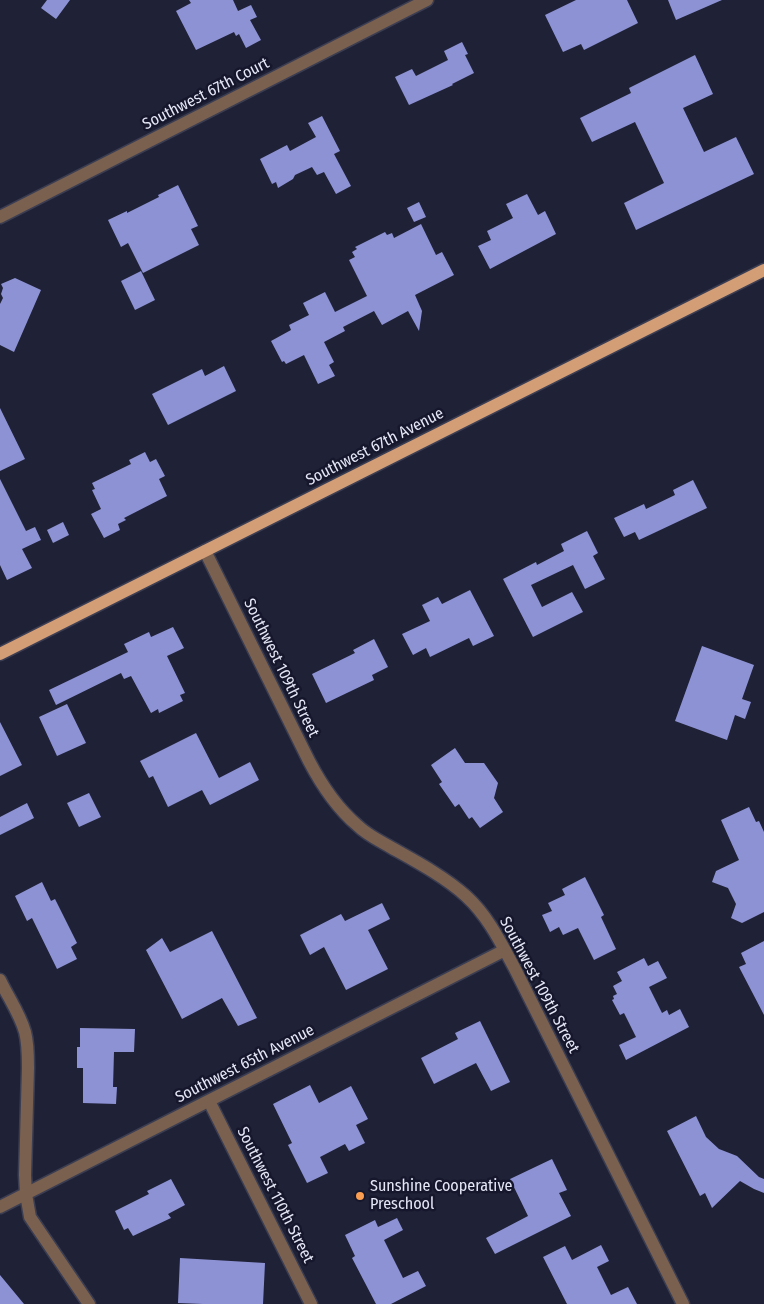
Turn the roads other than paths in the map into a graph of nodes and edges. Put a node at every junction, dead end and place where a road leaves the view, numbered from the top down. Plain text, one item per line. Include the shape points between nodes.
1 (427, 0) edge
2 (0, 217) edge
3 (764, 270) edge
4 (205, 551) junction
5 (0, 654) edge
6 (505, 950) junction
7 (0, 980) edge
8 (209, 1100) junction
9 (26, 1194) junction
10 (0, 1207) edge
11 (89, 1304) edge
12 (311, 1304) edge
13 (683, 1304) edge

1 - 2 street, Southwest 67th Court
3 - 4 main road, Southwest 67th Avenue
4 - 5 main road, Southwest 67th Avenue
4 - 6 street, Southwest 109th Street via 317,777 331,796 371,836 467,897 480,909
6 - 8 street, Southwest 65th Avenue
6 - 13 street, Southwest 109th Street
7 - 9 street via 22,1023 28,1051
8 - 9 street, Southwest 65th Avenue
8 - 12 street, Southwest 110th Street
9 - 10 street, Southwest 65th Avenue
9 - 11 street via 30,1217

